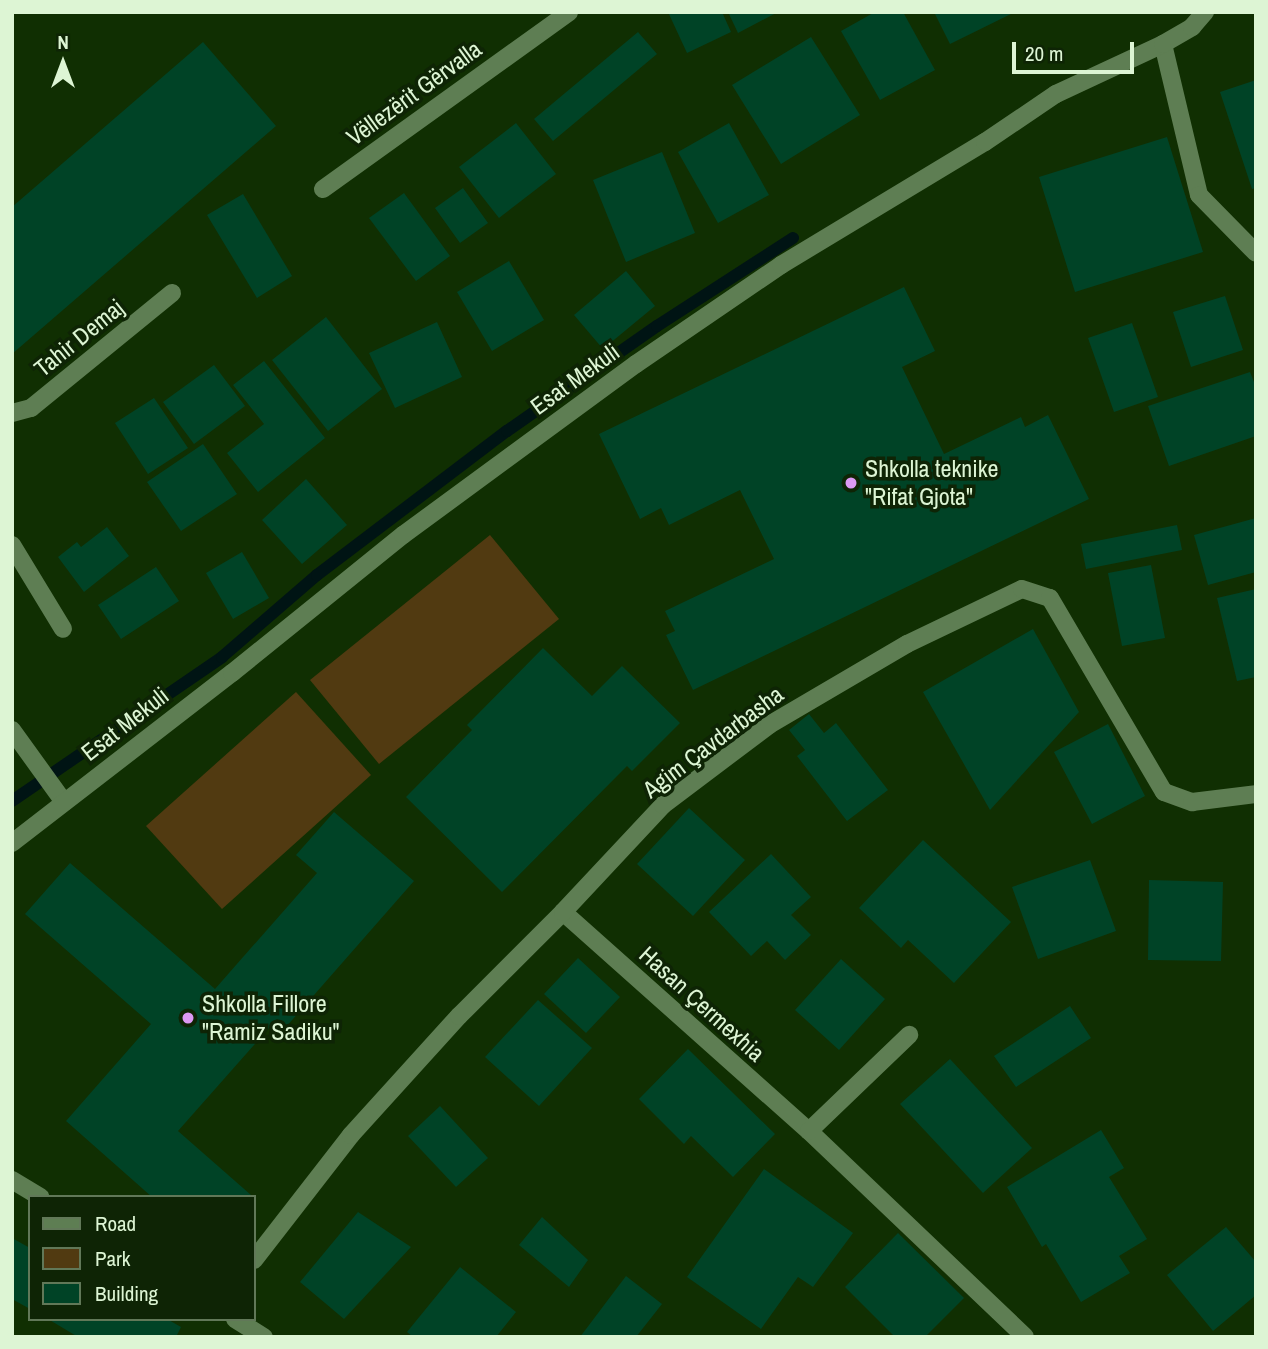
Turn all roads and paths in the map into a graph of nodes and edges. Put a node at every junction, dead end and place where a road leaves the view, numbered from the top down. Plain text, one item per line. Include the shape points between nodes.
1 (1205, 12) edge
2 (568, 13) edge
3 (1163, 44) junction
4 (323, 190) dead end
5 (1256, 253) edge
6 (172, 293) dead end
7 (12, 413) edge
8 (12, 545) edge
9 (63, 629) dead end
10 (12, 730) edge
11 (1256, 794) edge
12 (60, 798) junction
13 (12, 843) edge
14 (563, 912) junction
15 (909, 1035) dead end
16 (809, 1131) junction
17 (12, 1180) edge
18 (37, 1195) edge
19 (256, 1257) edge
20 (238, 1321) edge
21 (264, 1337) edge
22 (1025, 1337) edge

1 - 3 street, Esat Mekuli via 1192,27
2 - 4 street, Vëllezërit Gërvalla
3 - 5 street via 1199,195
3 - 12 street, Esat Mekuli via 1056,94 781,265 403,535
6 - 7 street, Tahir Demaj via 31,408
8 - 9 street
10 - 12 street
11 - 14 street, Agim Çavdarbasha via 1192,802 1164,792 1050,598 1022,590 907,644 769,725 663,805
12 - 13 street, Esat Mekuli
14 - 16 street, Hasan Çermexhia
14 - 19 street, Agim Çavdarbasha via 458,1016 351,1135
15 - 16 street
16 - 22 street, Hasan Çermexhia
17 - 18 street
20 - 21 street

